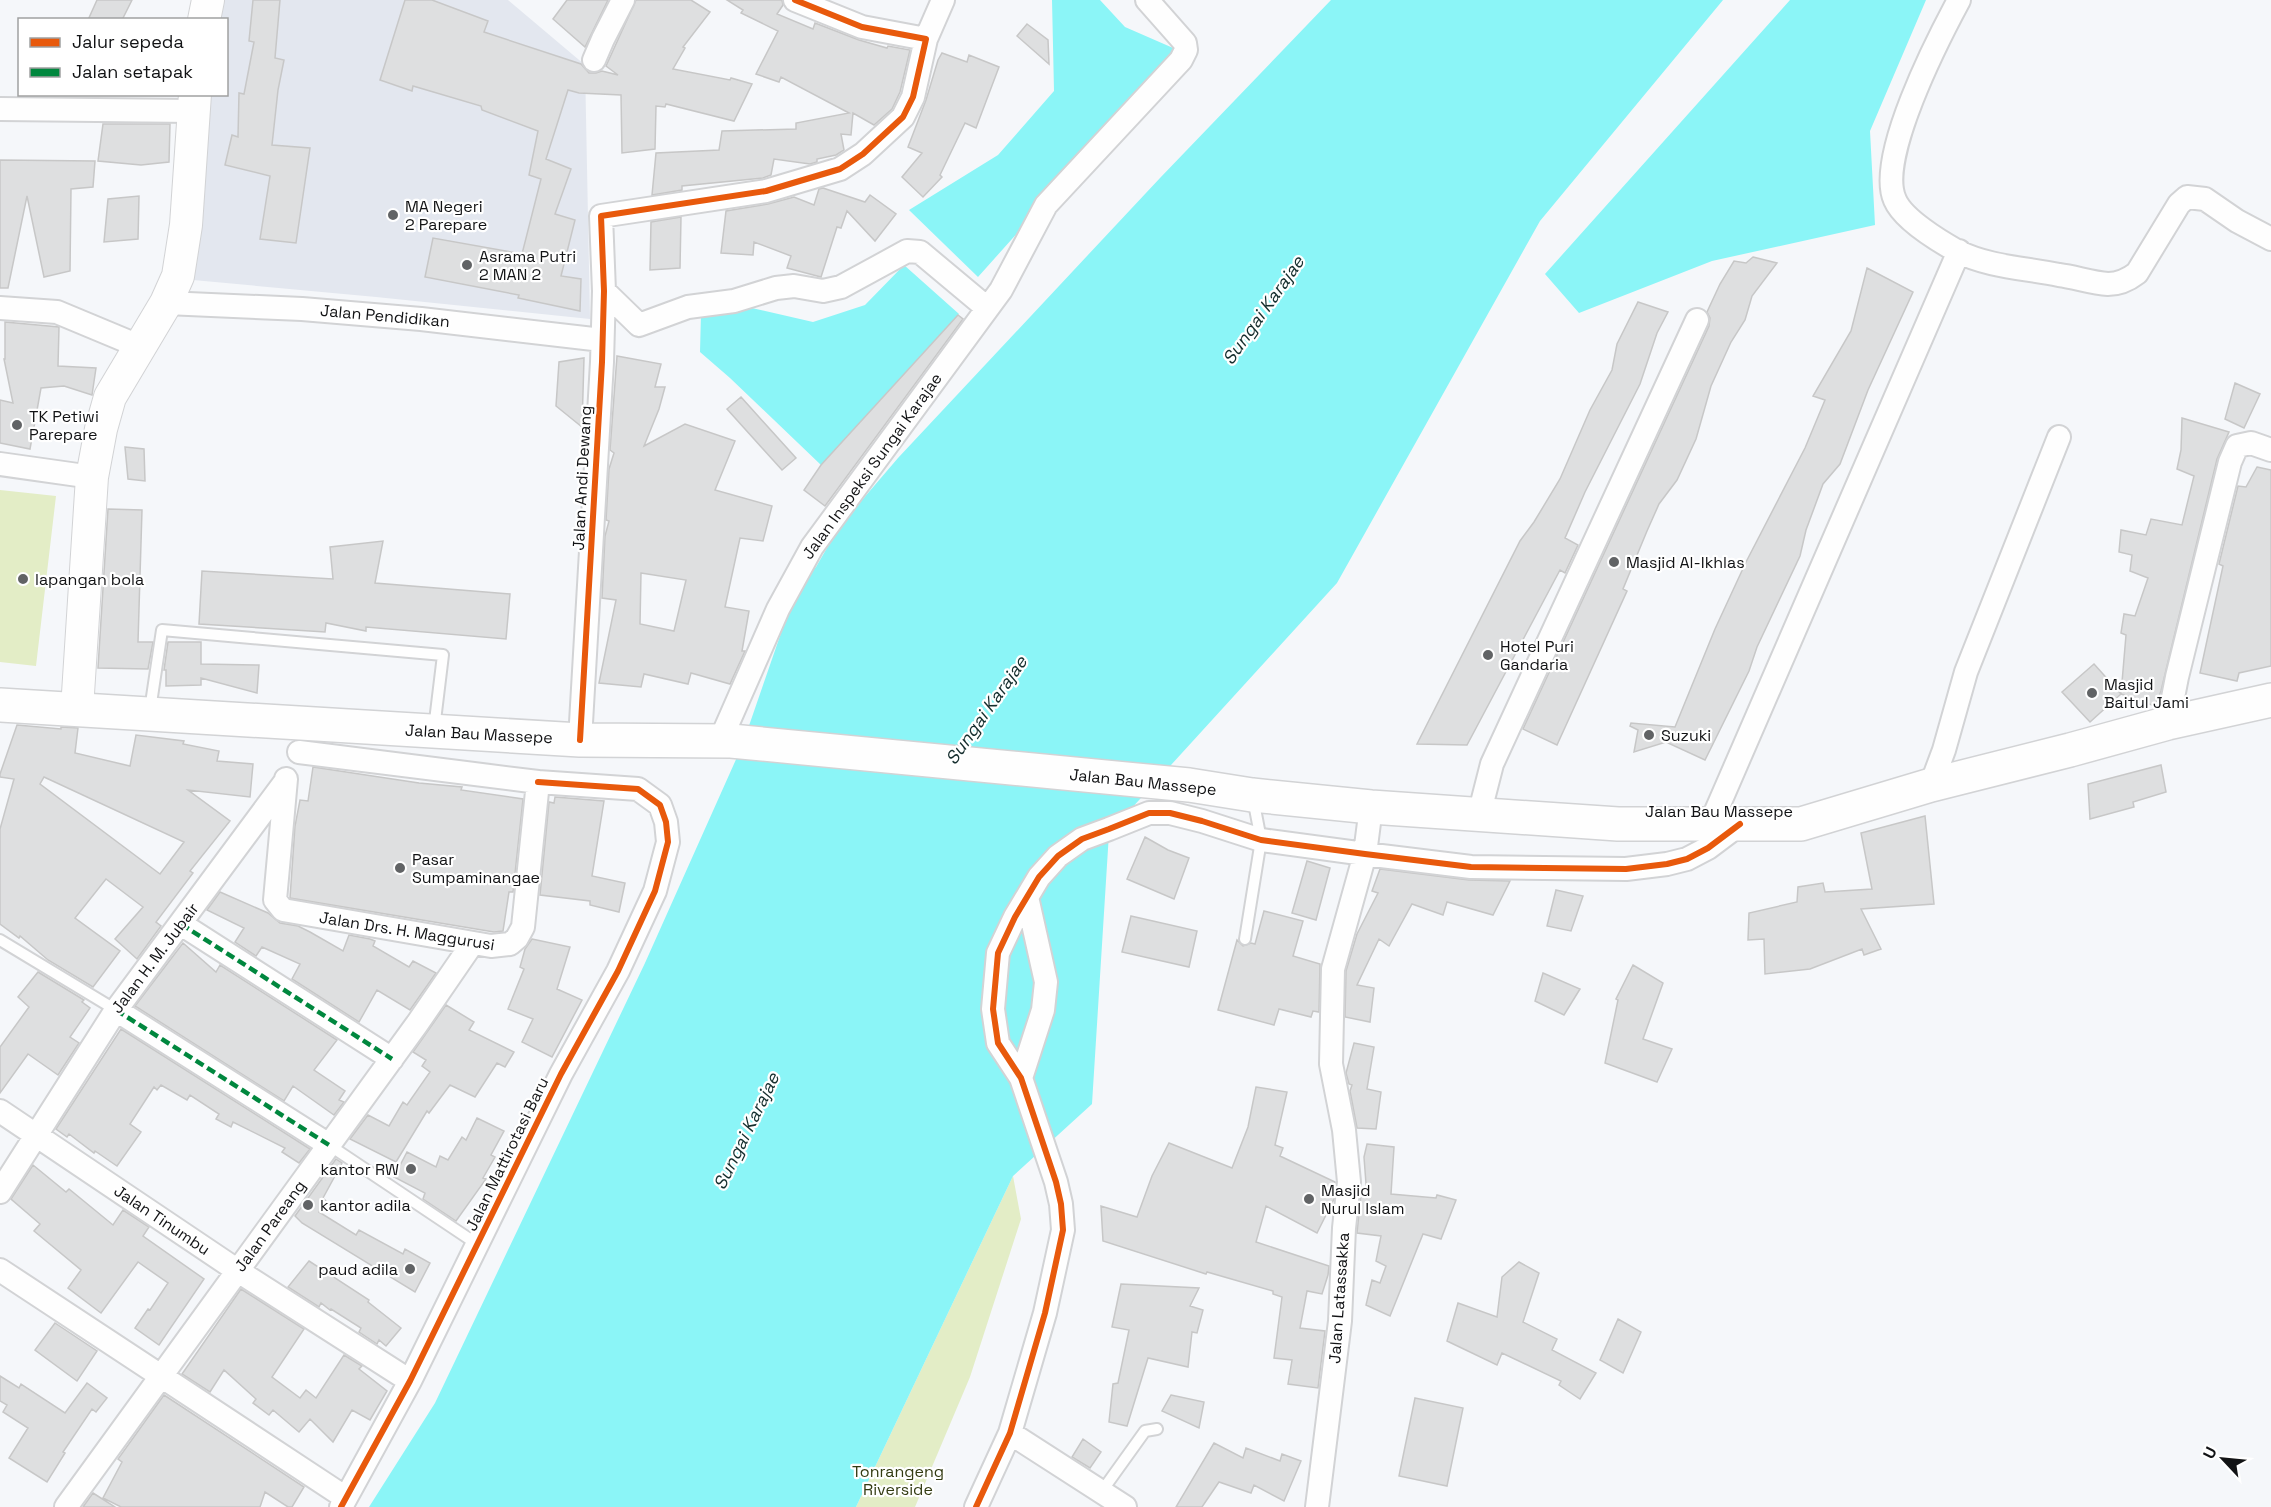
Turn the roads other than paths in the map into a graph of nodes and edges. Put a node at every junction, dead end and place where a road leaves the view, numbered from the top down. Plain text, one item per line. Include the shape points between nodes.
1 (208, 0) edge
2 (624, 0) edge
3 (795, 0) edge
4 (944, 0) edge
5 (1147, 0) edge
6 (1959, 0) edge
7 (204, 18) edge
8 (926, 39) junction
9 (594, 60) dead end
10 (194, 103) edge
11 (0, 110) edge
12 (2271, 239) edge
13 (1959, 251) junction
14 (604, 291) junction
15 (166, 303) junction
16 (0, 308) edge
17 (987, 308) junction
18 (1697, 320) dead end
19 (602, 340) junction
20 (141, 347) junction
21 (2059, 437) dead end
22 (2271, 450) edge
23 (0, 465) edge
24 (92, 477) junction
25 (2271, 700) edge
26 (0, 705) edge
27 (77, 709) junction
28 (150, 714) junction
29 (2168, 723) junction
30 (433, 731) junction
31 (298, 738) junction
32 (580, 740) junction
33 (725, 741) junction
34 (286, 779) junction
35 (538, 782) junction
36 (1931, 785) junction
37 (1252, 795) junction
38 (1371, 807) junction
39 (1479, 815) junction
40 (1725, 825) junction
41 (1261, 840) junction
42 (1365, 854) junction
43 (1027, 897) junction
44 (181, 924) junction
45 (1245, 939) dead end
46 (0, 940) edge
47 (471, 944) junction
48 (116, 1010) junction
49 (392, 1059) junction
50 (1021, 1078) junction
51 (0, 1111) edge
52 (36, 1135) junction
53 (329, 1145) junction
54 (0, 1192) edge
55 (477, 1244) junction
56 (0, 1270) edge
57 (238, 1271) junction
58 (161, 1376) junction
59 (410, 1381) junction
60 (1157, 1429) dead end
61 (1010, 1433) junction
62 (1102, 1491) junction
63 (343, 1502) edge
64 (66, 1507) edge
65 (976, 1507) edge
66 (1125, 1507) edge
67 (1317, 1507) edge

1 - 7 main road
2 - 9 street
3 - 8 street via 862,27
4 - 8 street
5 - 17 street, Jalan Inspeksi Sungai Karajae via 1185,43 1181,60 1046,205
6 - 13 street via 1906,114 1891,180 1895,200 1911,220
8 - 14 street, Jalan Andi Dewang via 913,97 903,117 863,154 840,169 766,191 601,216
10 - 11 street
10 - 15 main road via 183,253
12 - 13 street via 2205,199 2187,197 2137,273 2120,283 1990,263
13 - 40 street
14 - 17 street via 639,324 688,307 734,301 776,288 794,286 823,291 842,287 913,250
14 - 19 street, Jalan Andi Dewang
15 - 19 street, Jalan Pendidikan via 421,319
15 - 20 main road
16 - 20 street via 57,312
17 - 33 street, Jalan Inspeksi Sungai Karajae via 812,547 778,609
18 - 39 street via 1490,770
19 - 32 street, Jalan Andi Dewang
20 - 24 main road via 110,397
21 - 36 street via 1966,672
22 - 29 street via 2251,443 2237,446 2230,462
23 - 24 street
24 - 27 main road
25 - 29 highway, Jalan Bau Massepe
26 - 27 highway, Jalan Bau Massepe
27 - 28 highway, Jalan Bau Massepe
28 - 30 lane via 162,630 443,655
28 - 31 highway, Jalan Bau Massepe
29 - 36 highway, Jalan Bau Massepe
30 - 31 highway, Jalan Bau Massepe
30 - 32 highway, Jalan Bau Massepe
31 - 34 street, Jalan H. M. Jubair
31 - 35 street
32 - 33 highway, Jalan Bau Massepe
33 - 37 highway, Jalan Bau Massepe via 1189,785
34 - 44 street, Jalan H. M. Jubair
34 - 47 street, Jalan Drs. H. Maggurusi via 275,892 280,908
35 - 47 street, Jalan Drs. H. Maggurusi via 523,927 510,944
35 - 55 street, Jalan Mattirotasi Baru via 638,789 660,805 668,842 655,891 618,971 561,1074
36 - 40 highway, Jalan Bau Massepe via 1801,824
37 - 38 highway, Jalan Bau Massepe
37 - 41 lane
38 - 39 highway, Jalan Bau Massepe
38 - 42 street, Jalan Latassakka
39 - 40 highway, Jalan Bau Massepe via 1618,824
40 - 42 street via 1708,848 1687,859 1626,868 1471,867
41 - 42 street
41 - 43 street via 1170,813 1149,813 1082,839 1058,856
41 - 45 lane
42 - 67 street, Jalan Latassakka via 1333,969 1331,1064 1349,1182 1340,1321
43 - 50 street via 1046,982 1043,1010
43 - 50 street via 999,953 993,1009 998,1043
44 - 48 street, Jalan H. M. Jubair
44 - 49 street
46 - 48 lane
47 - 49 street, Jalan Pareang
48 - 52 street, Jalan H. M. Jubair
48 - 53 street
49 - 53 street, Jalan Pareang
50 - 61 street via 1056,1182 1063,1230 1045,1313
51 - 52 street, Jalan Tinumbu
52 - 54 street, Jalan H. M. Jubair
52 - 57 street, Jalan Tinumbu
53 - 55 lane
53 - 57 street, Jalan Pareang
55 - 59 street, Jalan Mattirotasi Baru
56 - 58 street
57 - 58 street, Jalan Pareang
57 - 59 street, Jalan Tinumbu
58 - 63 street
58 - 64 street, Jalan Pareang
59 - 63 street, Jalan Mattirotasi Baru
60 - 62 lane via 1145,1431
61 - 62 street
61 - 65 street
62 - 66 street

